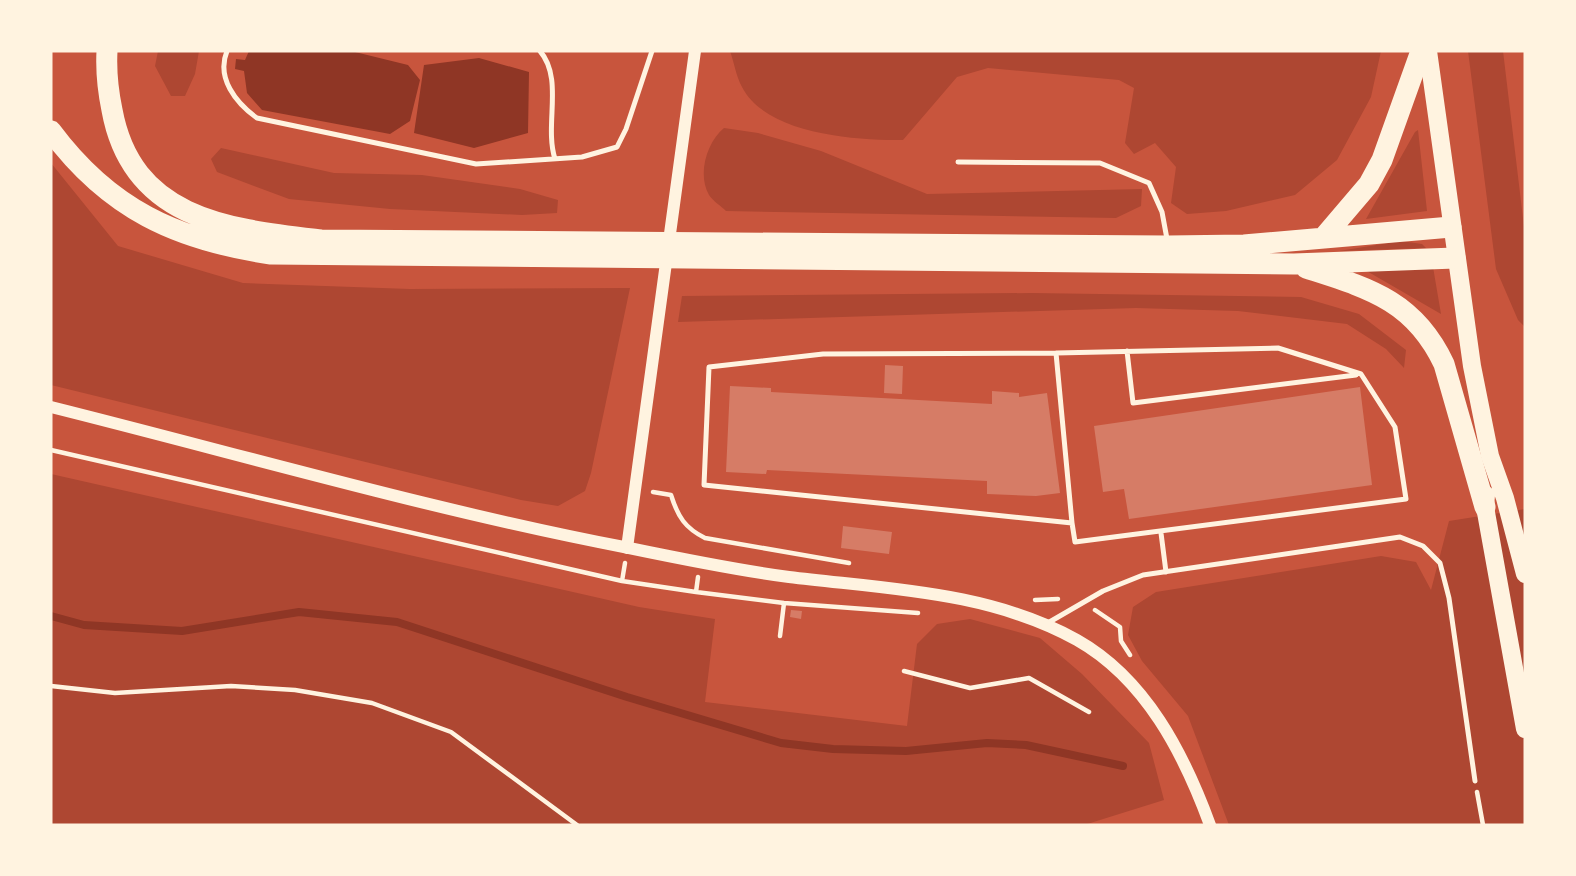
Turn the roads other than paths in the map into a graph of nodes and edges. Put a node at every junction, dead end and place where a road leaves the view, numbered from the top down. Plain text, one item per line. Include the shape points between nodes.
1 (107, 51) edge
2 (228, 51) edge
3 (540, 51) edge
4 (652, 51) edge
5 (695, 51) edge
6 (1421, 51) edge
7 (1428, 51) edge
8 (51, 131) edge
9 (555, 159) junction
10 (958, 162) dead end
11 (1451, 226) junction
12 (1323, 238) junction
13 (1168, 246) junction
14 (627, 249) junction
15 (709, 251) junction
16 (1455, 258) junction
17 (1294, 264) junction
18 (1127, 351) junction
19 (1056, 353) junction
20 (1361, 374) junction
21 (51, 407) edge
22 (1490, 456) junction
23 (1485, 507) junction
24 (1072, 523) junction
25 (1161, 533) junction
26 (627, 548) junction
27 (1166, 572) junction
28 (1525, 574) edge
29 (1046, 624) junction
30 (1525, 729) edge
31 (1475, 781) road end
32 (1209, 825) edge

1 - 14 highway via 108,93 117,139 129,161 146,184 185,212 211,222 242,231 321,240
2 - 9 lane via 224,60 228,88 257,118 476,164
3 - 9 lane via 552,74 550,144
4 - 9 lane via 617,147
5 - 26 street
6 - 12 highway via 1382,160 1369,184
7 - 11 main road
8 - 14 highway via 84,171 134,210 179,233 229,247 321,257
10 - 13 lane via 1100,163 1115,168 1149,183 1162,212
11 - 12 highway
11 - 16 main road
12 - 13 highway
13 - 15 highway
14 - 15 highway
15 - 17 highway
16 - 17 highway
16 - 22 main road
17 - 23 highway via 1371,290 1397,304 1421,326 1444,364
18 - 19 lane
18 - 20 lane via 1278,348
18 - 20 lane via 1133,403
19 - 24 lane
19 - 24 lane via 823,354 709,367 704,485
20 - 25 lane via 1395,427 1406,499
21 - 26 street
22 - 23 main road
22 - 28 main road
23 - 30 main road
24 - 25 lane via 1075,542
25 - 27 lane
26 - 29 street via 783,576 958,598
27 - 29 lane via 1143,575 1103,591
27 - 31 lane via 1400,537 1423,546 1440,563 1449,598
29 - 32 street via 1080,642 1125,678 1161,720 1195,785

